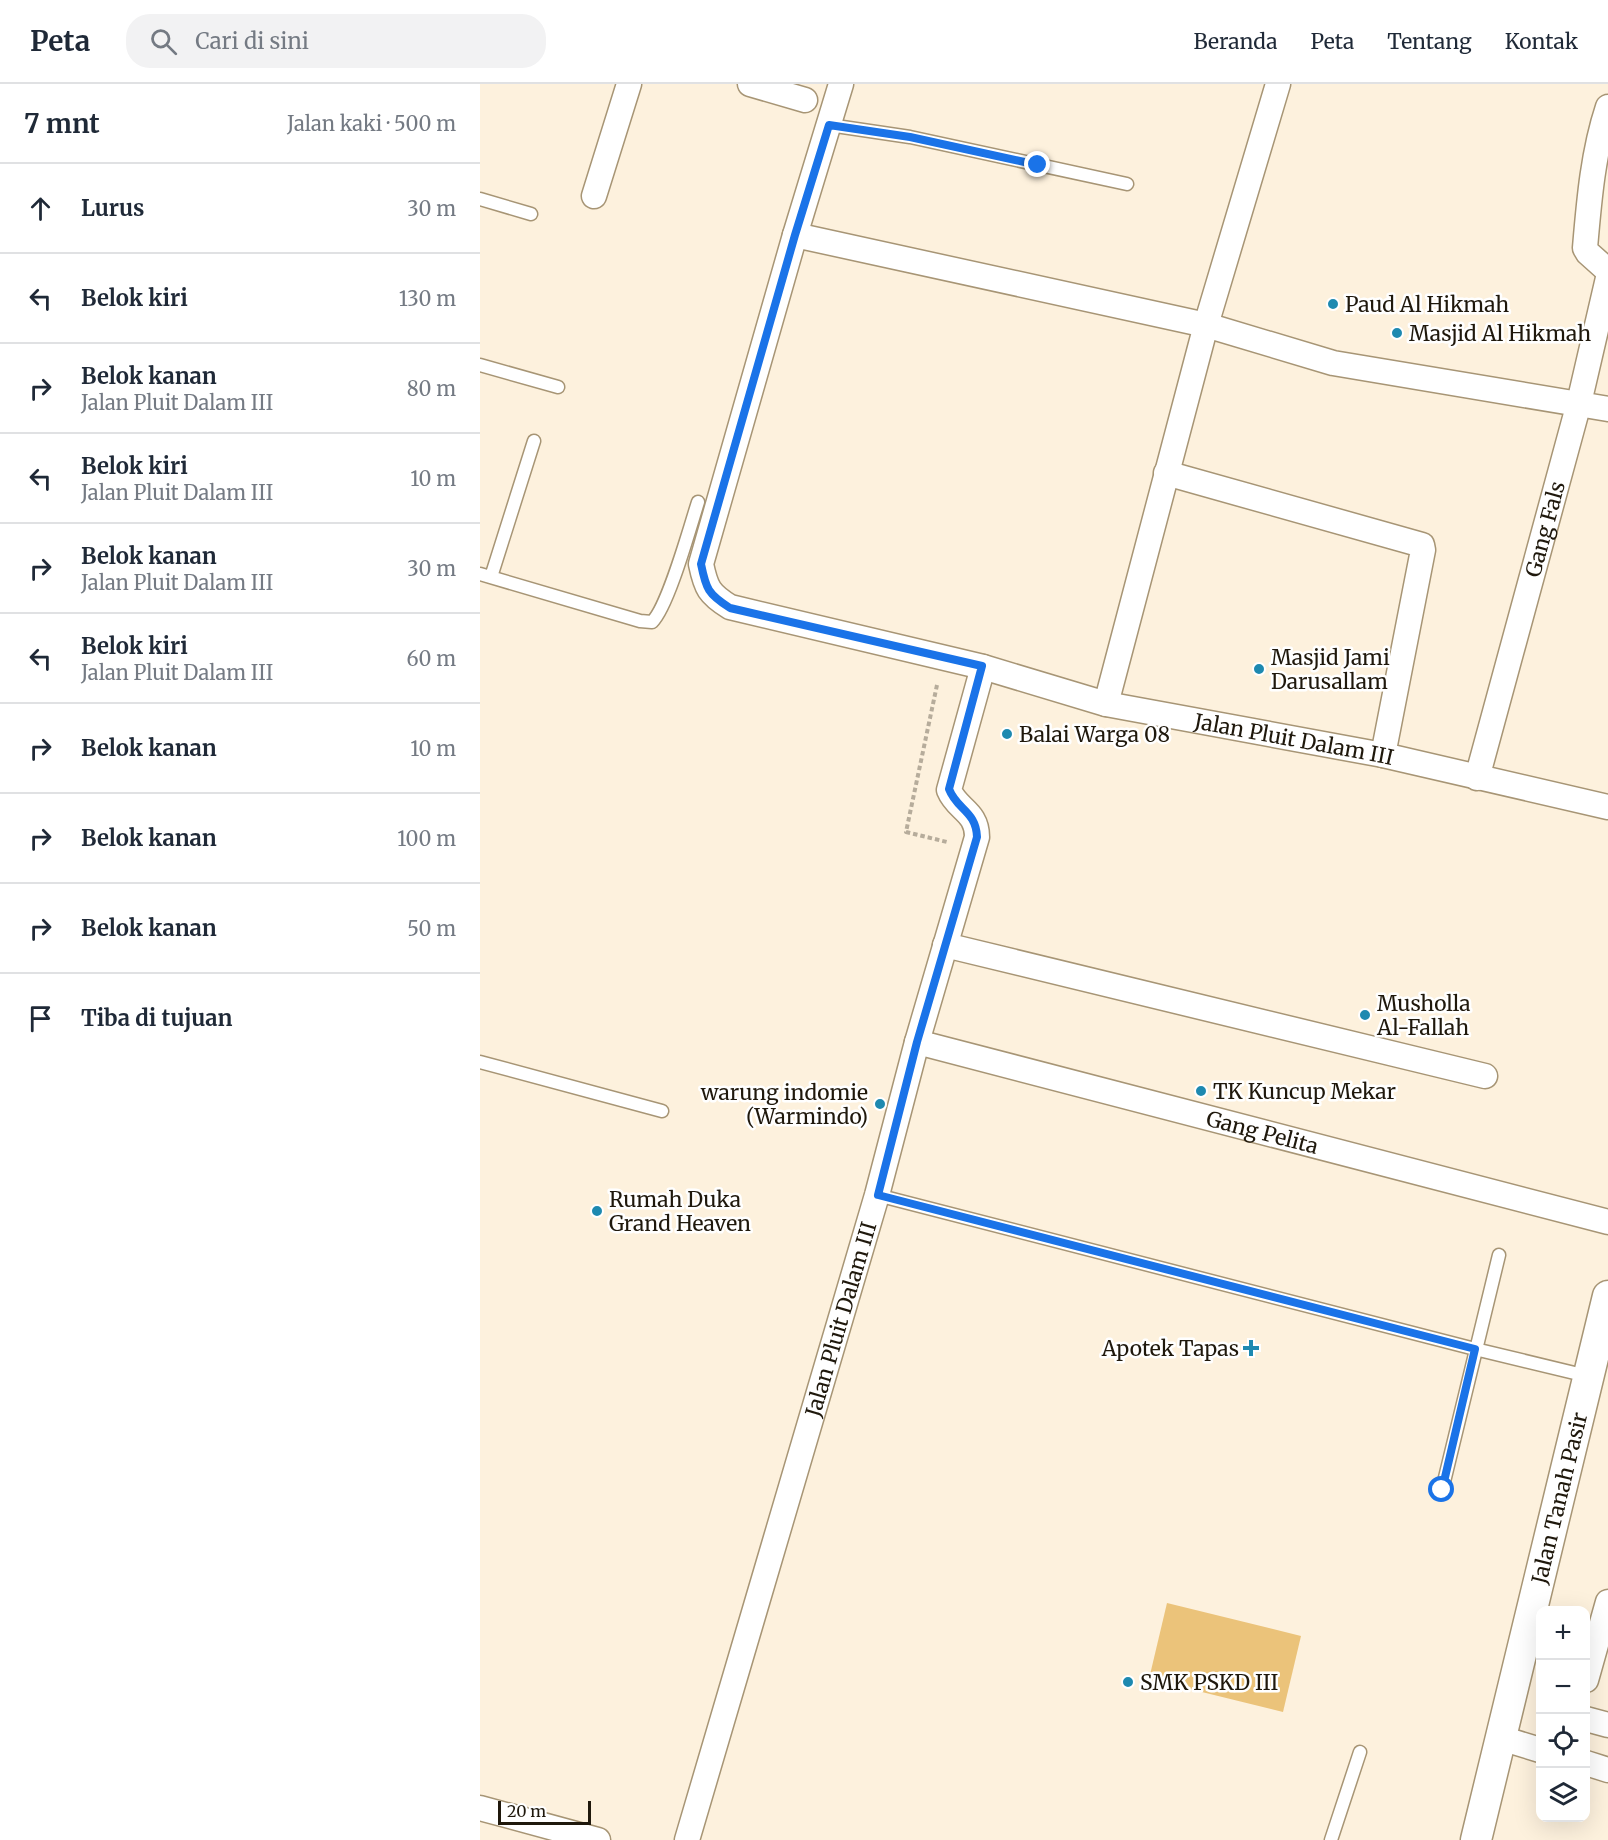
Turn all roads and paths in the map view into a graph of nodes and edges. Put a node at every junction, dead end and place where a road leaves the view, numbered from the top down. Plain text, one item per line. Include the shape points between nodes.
1 (629, 84) edge
2 (750, 84) edge
3 (841, 84) edge
4 (1278, 84) edge
5 (805, 100) dead end
6 (1608, 106) edge
7 (829, 125) junction
8 (1127, 184) dead end
9 (594, 196) dead end
10 (480, 199) edge
11 (531, 214) dead end
12 (795, 235) junction
13 (1608, 273) edge
14 (1608, 278) edge
15 (1206, 325) junction
16 (480, 365) edge
17 (558, 387) dead end
18 (1579, 403) junction
19 (1608, 409) edge
20 (534, 441) dead end
21 (1166, 473) junction
22 (698, 501) dead end
23 (485, 576) edge
24 (982, 666) junction
25 (1106, 704) junction
26 (1383, 755) junction
27 (1477, 778) junction
28 (1608, 807) edge
29 (945, 945) junction
30 (917, 1042) junction
31 (480, 1062) edge
32 (1485, 1076) dead end
33 (662, 1111) dead end
34 (878, 1195) junction
35 (1608, 1222) edge
36 (1499, 1255) dead end
37 (1608, 1296) edge
38 (1475, 1349) junction
39 (1587, 1376) junction
40 (1442, 1490) dead end
41 (1608, 1602) edge
42 (1590, 1666) edge
43 (1590, 1720) edge
44 (1608, 1725) edge
45 (1500, 1738) junction
46 (1536, 1749) edge
47 (1360, 1752) dead end
48 (1590, 1764) edge
49 (1608, 1770) edge
50 (480, 1808) edge
51 (598, 1840) edge
52 (687, 1840) edge
53 (1330, 1840) edge
54 (1476, 1840) edge

1 - 9 street
2 - 5 street
3 - 7 street
4 - 15 street
6 - 13 street via 1591,182 1585,248
7 - 8 lane via 910,137
7 - 12 street
10 - 11 lane
12 - 15 street
12 - 24 street, Jalan Pluit Dalam III via 701,564 705,584 714,597 730,608
14 - 18 street, Gang Fals
15 - 18 street via 1333,363
15 - 21 street
16 - 17 lane
18 - 19 street
18 - 27 street, Gang Fals
20 - 23 lane
21 - 25 street
21 - 26 street via 1422,545
22 - 23 lane via 667,593 652,622
24 - 25 street, Jalan Pluit Dalam III
24 - 29 street, Jalan Pluit Dalam III via 949,789 952,798 973,818 977,837
25 - 26 street, Jalan Pluit Dalam III
26 - 27 street, Jalan Pluit Dalam III
27 - 28 street, Jalan Pluit Dalam III
29 - 30 street, Jalan Pluit Dalam III
29 - 32 street
30 - 34 street, Jalan Pluit Dalam III
30 - 35 street, Gang Pelita
31 - 33 lane
34 - 38 lane
34 - 52 street, Jalan Pluit Dalam III
36 - 38 lane
37 - 39 street, Jalan Tanah Pasir
38 - 39 lane
38 - 40 lane
39 - 45 street, Jalan Tanah Pasir
41 - 42 street
43 - 44 street
45 - 46 street
45 - 54 street, Jalan Tanah Pasir
47 - 53 lane
48 - 49 street
50 - 51 street

